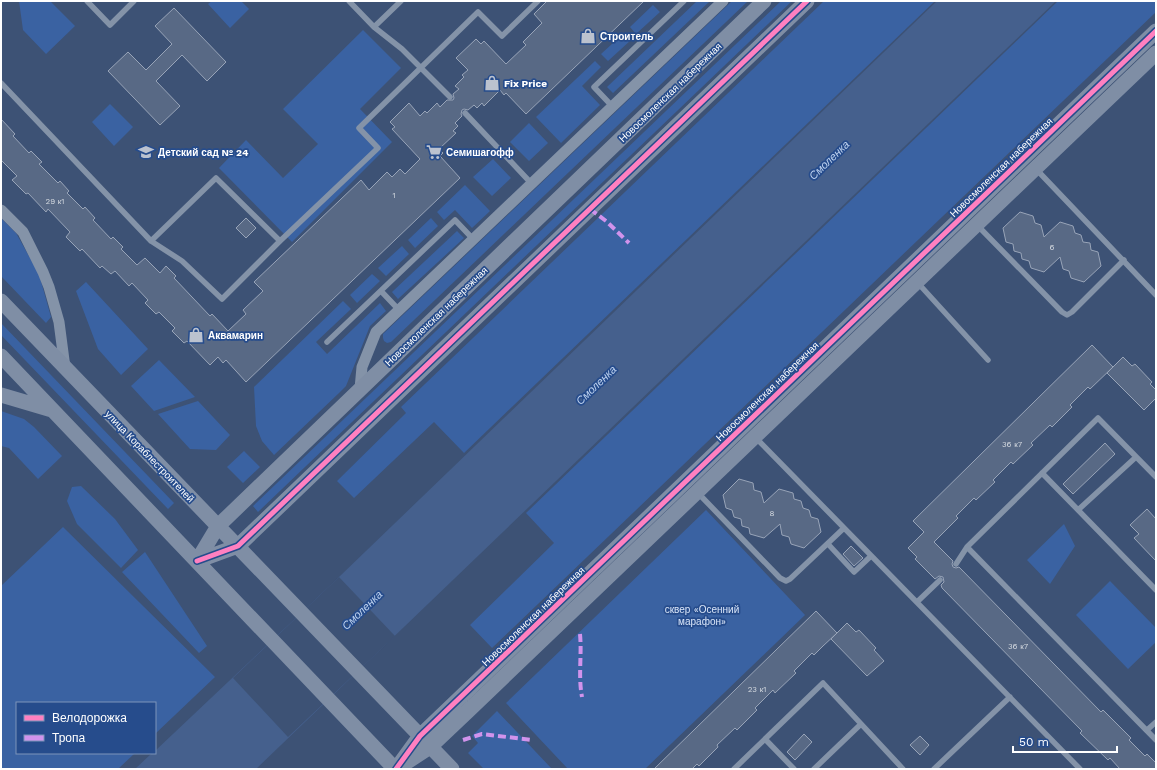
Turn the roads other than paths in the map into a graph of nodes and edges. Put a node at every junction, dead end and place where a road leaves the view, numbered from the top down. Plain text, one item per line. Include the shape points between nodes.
1 (87, 1) edge
2 (134, 1) edge
3 (349, 1) edge
4 (401, 1) edge
5 (538, 1) edge
6 (684, 1) edge
7 (723, 1) edge
8 (764, 1) edge
9 (807, 1) edge
10 (374, 27) junction
11 (1156, 32) edge
12 (1156, 52) edge
13 (420, 68) junction
14 (1, 83) edge
15 (450, 97) dead end
16 (612, 106) junction
17 (465, 113) dead end
18 (1025, 157) junction
19 (1035, 168) junction
20 (532, 183) junction
21 (1, 210) edge
22 (966, 213) junction
23 (976, 224) junction
24 (473, 239) junction
25 (151, 241) junction
26 (280, 241) junction
27 (1124, 260) junction
28 (917, 281) junction
29 (381, 291) junction
30 (1156, 295) edge
31 (1, 301) edge
32 (398, 310) junction
33 (327, 342) dead end
34 (1, 356) edge
35 (988, 360) dead end
36 (65, 368) junction
37 (360, 389) junction
38 (1, 395) edge
39 (52, 410) junction
40 (744, 426) junction
41 (755, 437) junction
42 (1136, 457) junction
43 (1042, 473) junction
44 (1156, 477) edge
45 (687, 481) junction
46 (697, 492) junction
47 (1078, 510) junction
48 (218, 526) junction
49 (844, 528) junction
50 (828, 544) junction
51 (238, 546) junction
52 (967, 547) junction
53 (871, 556) junction
54 (198, 561) junction
55 (956, 564) dead end
56 (940, 580) dead end
57 (1156, 590) edge
58 (917, 602) junction
59 (1010, 697) junction
60 (1156, 722) edge
61 (861, 724) junction
62 (1147, 730) junction
63 (765, 739) junction
64 (1156, 740) edge
65 (425, 742) junction
66 (395, 769) edge
67 (452, 769) edge
68 (734, 769) edge
69 (794, 769) edge
70 (814, 769) edge
71 (903, 769) edge
72 (934, 769) edge
73 (1080, 769) edge

1 - 2 lane via 110,25
3 - 10 lane
4 - 10 lane
5 - 13 lane via 502,36 478,12
6 - 16 lane via 594,87
7 - 16 street
8 - 37 street, Новосмоленская набережная
9 - 51 street
10 - 13 lane via 402,49
11 - 18 street, Новосмоленская набережная
12 - 19 street, Новосмоленская набережная
13 - 15 lane
13 - 26 lane via 359,128 378,148
14 - 25 lane
16 - 20 street
17 - 20 lane
18 - 19 lane
18 - 22 street, Новосмоленская набережная
19 - 23 street, Новосмоленская набережная
19 - 27 lane
20 - 24 street
21 - 36 street via 23,232 43,272 59,322
22 - 23 lane
22 - 40 street, Новосмоленская набережная
23 - 27 lane via 1067,315
23 - 28 street, Новосмоленская набережная
24 - 29 lane via 455,220
24 - 32 street
25 - 26 lane via 182,261 222,299
25 - 26 lane via 216,178
27 - 30 lane
28 - 35 lane
28 - 41 street, Новосмоленская набережная
29 - 32 lane
29 - 33 lane
31 - 36 street, улица Кораблестроителей
32 - 37 street via 376,332 362,367
34 - 39 street
36 - 48 street, улица Кораблестроителей
37 - 48 street, Новосмоленская набережная
38 - 39 street
39 - 54 street
40 - 41 lane
40 - 45 street, Новосмоленская набережная
41 - 46 street, Новосмоленская набережная
41 - 49 lane
42 - 43 lane via 1098,418
42 - 44 lane
42 - 47 lane
43 - 47 lane
43 - 52 lane
45 - 46 lane
45 - 65 street, Новосмоленская набережная
46 - 50 lane via 780,578 786,581
46 - 65 street, Новосмоленская набережная
47 - 57 lane
48 - 51 street, улица Кораблестроителей
48 - 54 street, Новосмоленская набережная
49 - 50 lane
49 - 53 lane
50 - 53 lane via 854,572
51 - 54 street
51 - 65 street, улица Кораблестроителей
52 - 55 lane
52 - 62 lane
53 - 58 lane
54 - 66 street
56 - 58 lane
58 - 59 lane
59 - 72 lane
59 - 73 lane
60 - 62 lane
61 - 63 lane via 823,683
61 - 70 lane
61 - 71 lane
62 - 64 lane
63 - 68 lane
63 - 69 lane
65 - 66 street, Новосмоленская набережная
65 - 67 street

